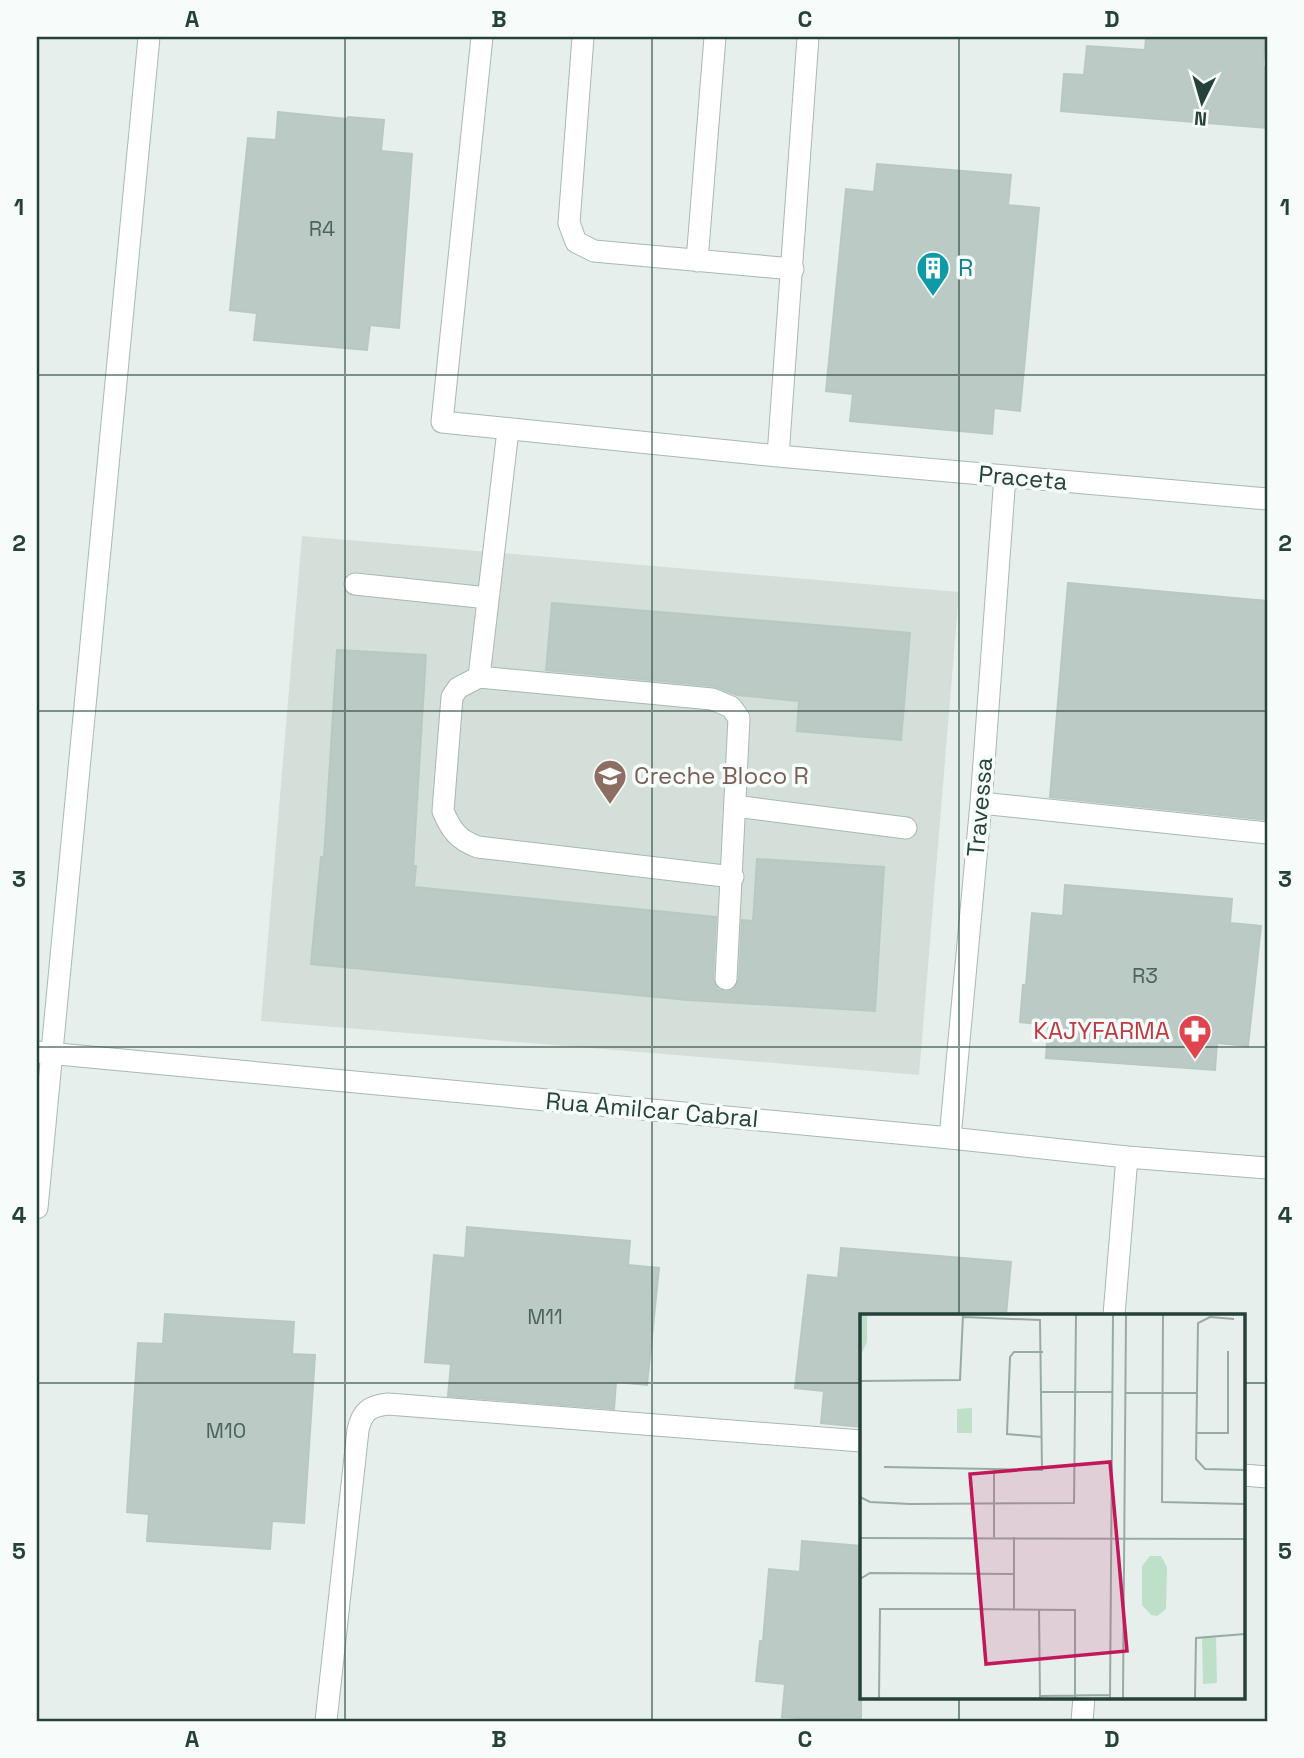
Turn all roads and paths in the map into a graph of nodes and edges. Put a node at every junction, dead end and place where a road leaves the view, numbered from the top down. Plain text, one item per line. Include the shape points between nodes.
1 (149, 37) edge
2 (482, 37) edge
3 (583, 37) edge
4 (715, 37) edge
5 (808, 37) edge
6 (697, 261) junction
7 (793, 269) junction
8 (508, 430) junction
9 (778, 456) junction
10 (1005, 476) junction
11 (1267, 499) edge
12 (355, 584) dead end
13 (488, 598) junction
14 (478, 677) junction
15 (981, 803) junction
16 (735, 806) junction
17 (906, 828) dead end
18 (1267, 833) edge
19 (733, 877) junction
20 (726, 979) dead end
21 (44, 1053) edge
22 (950, 1138) junction
23 (1127, 1157) junction
24 (1267, 1168) edge
25 (37, 1208) edge
26 (1114, 1314) edge
27 (860, 1441) edge
28 (1244, 1475) edge
29 (1267, 1477) edge
30 (1084, 1698) edge
31 (326, 1721) edge
32 (1082, 1721) edge

1 - 21 street
2 - 8 street, Praceta via 442,422
3 - 6 street via 569,223 576,242 594,251
4 - 6 street
5 - 7 street
6 - 7 street
7 - 9 street
8 - 9 street, Praceta
8 - 13 street
9 - 10 street, Praceta
10 - 11 street, Praceta
10 - 15 street, Travessa
12 - 13 street
13 - 14 street
14 - 16 street via 712,699 731,707 739,718
14 - 19 street via 452,697 443,811 463,842
15 - 18 street
15 - 22 street, Travessa
16 - 17 street
16 - 19 street
19 - 20 street
21 - 22 street, Rua Amilcar Cabral
21 - 25 street
22 - 23 street, Rua Amilcar Cabral
23 - 24 street, Rua Amilcar Cabral
23 - 26 street
27 - 31 street via 388,1404 366,1410 358,1430
28 - 29 street
30 - 32 street

